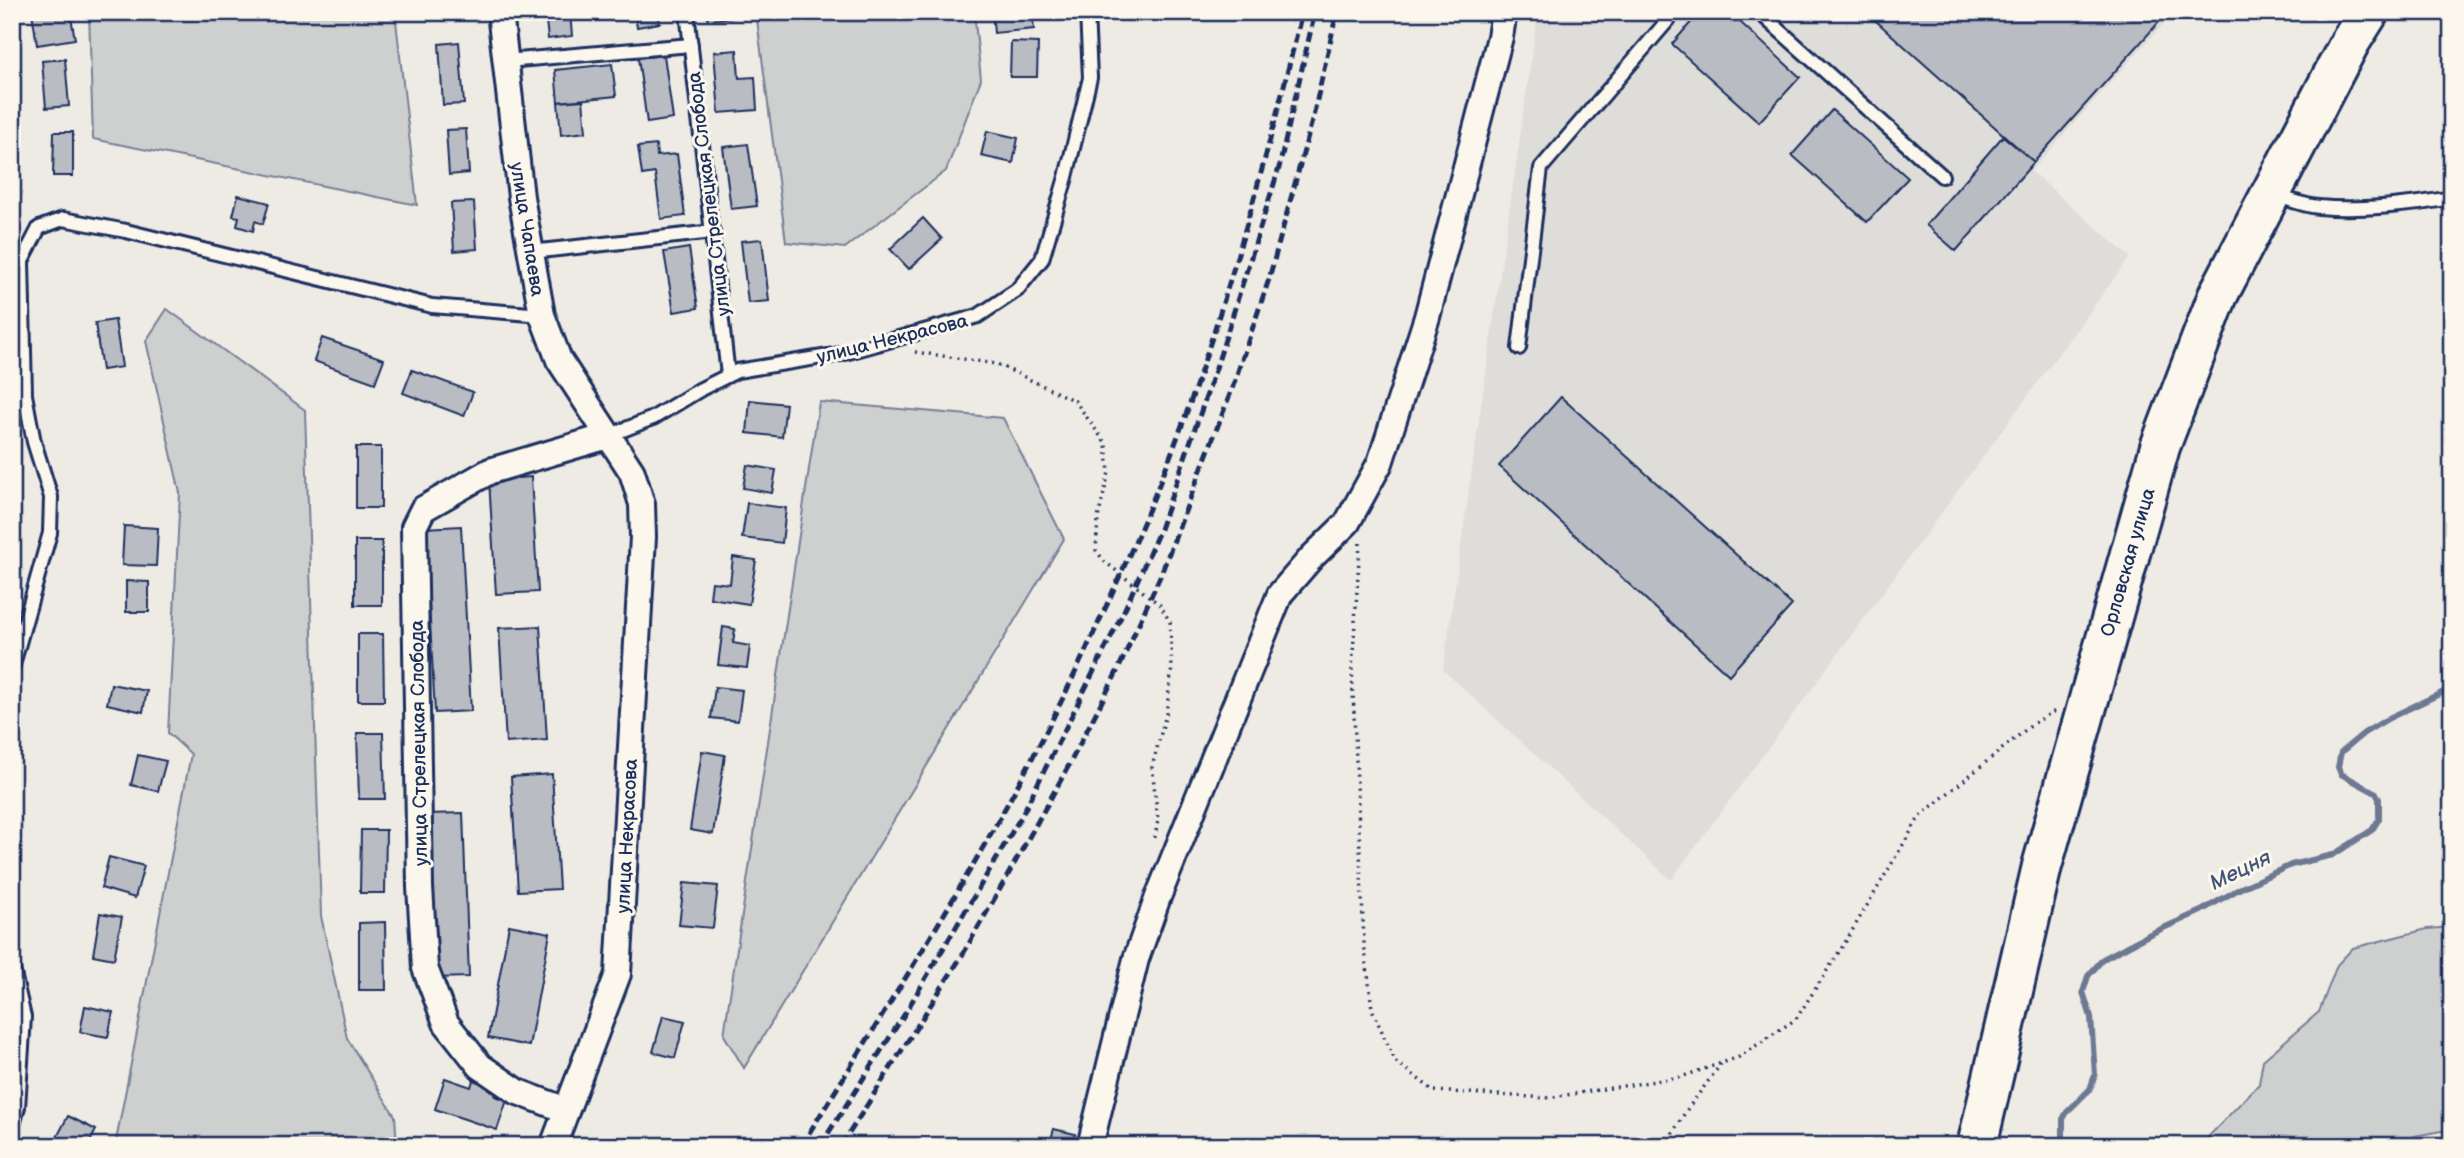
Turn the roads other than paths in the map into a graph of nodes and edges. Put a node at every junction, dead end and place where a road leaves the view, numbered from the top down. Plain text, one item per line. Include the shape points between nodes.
1 (500, 12) edge
2 (687, 12) edge
3 (1087, 12) edge
4 (1504, 12) edge
5 (1675, 12) edge
6 (1759, 12) edge
7 (2369, 12) edge
8 (691, 45) junction
9 (506, 61) junction
10 (1942, 176) dead end
11 (2269, 193) junction
12 (2452, 198) edge
13 (713, 232) junction
14 (12, 251) edge
15 (531, 252) junction
16 (22, 261) junction
17 (542, 315) junction
18 (1519, 348) dead end
19 (728, 375) junction
20 (606, 433) junction
21 (12, 668) edge
22 (12, 965) edge
23 (566, 1110) junction
24 (12, 1129) edge
25 (553, 1146) edge
26 (1090, 1146) edge
27 (1977, 1146) edge

1 - 9 street, улица Чапаева
2 - 8 lane, улица Стрелецкая Слобода
3 - 19 lane, улица Некрасова via 1090,78 1066,177 1042,259 1017,290 978,316 841,354
4 - 26 street via 1427,317 1380,463 1347,523 1280,594 1136,959
5 - 18 lane via 1541,168
6 - 10 lane
7 - 11 main road, Орловская улица
8 - 9 lane
8 - 13 lane, улица Стрелецкая Слобода
9 - 15 street, улица Чапаева
11 - 12 lane via 2318,207
11 - 27 main road, Орловская улица via 2218,295 2160,447 2042,866
13 - 15 lane
13 - 19 lane, улица Стрелецкая Слобода
14 - 16 lane
15 - 17 street, улица Чапаева
16 - 17 lane via 38,228 63,219 432,306
16 - 21 lane via 25,395 51,497 50,533
17 - 20 street, улица Чапаева via 559,360
19 - 20 lane, улица Некрасова via 653,418
20 - 23 street, улица Некрасова via 632,472 642,504 643,537 618,974
20 - 23 street, улица Стрелецкая Слобода via 490,471 423,509 414,527 425,968 446,1023 480,1066 518,1092
22 - 24 lane via 24,1017 18,1107
23 - 25 street, улица Некрасова

